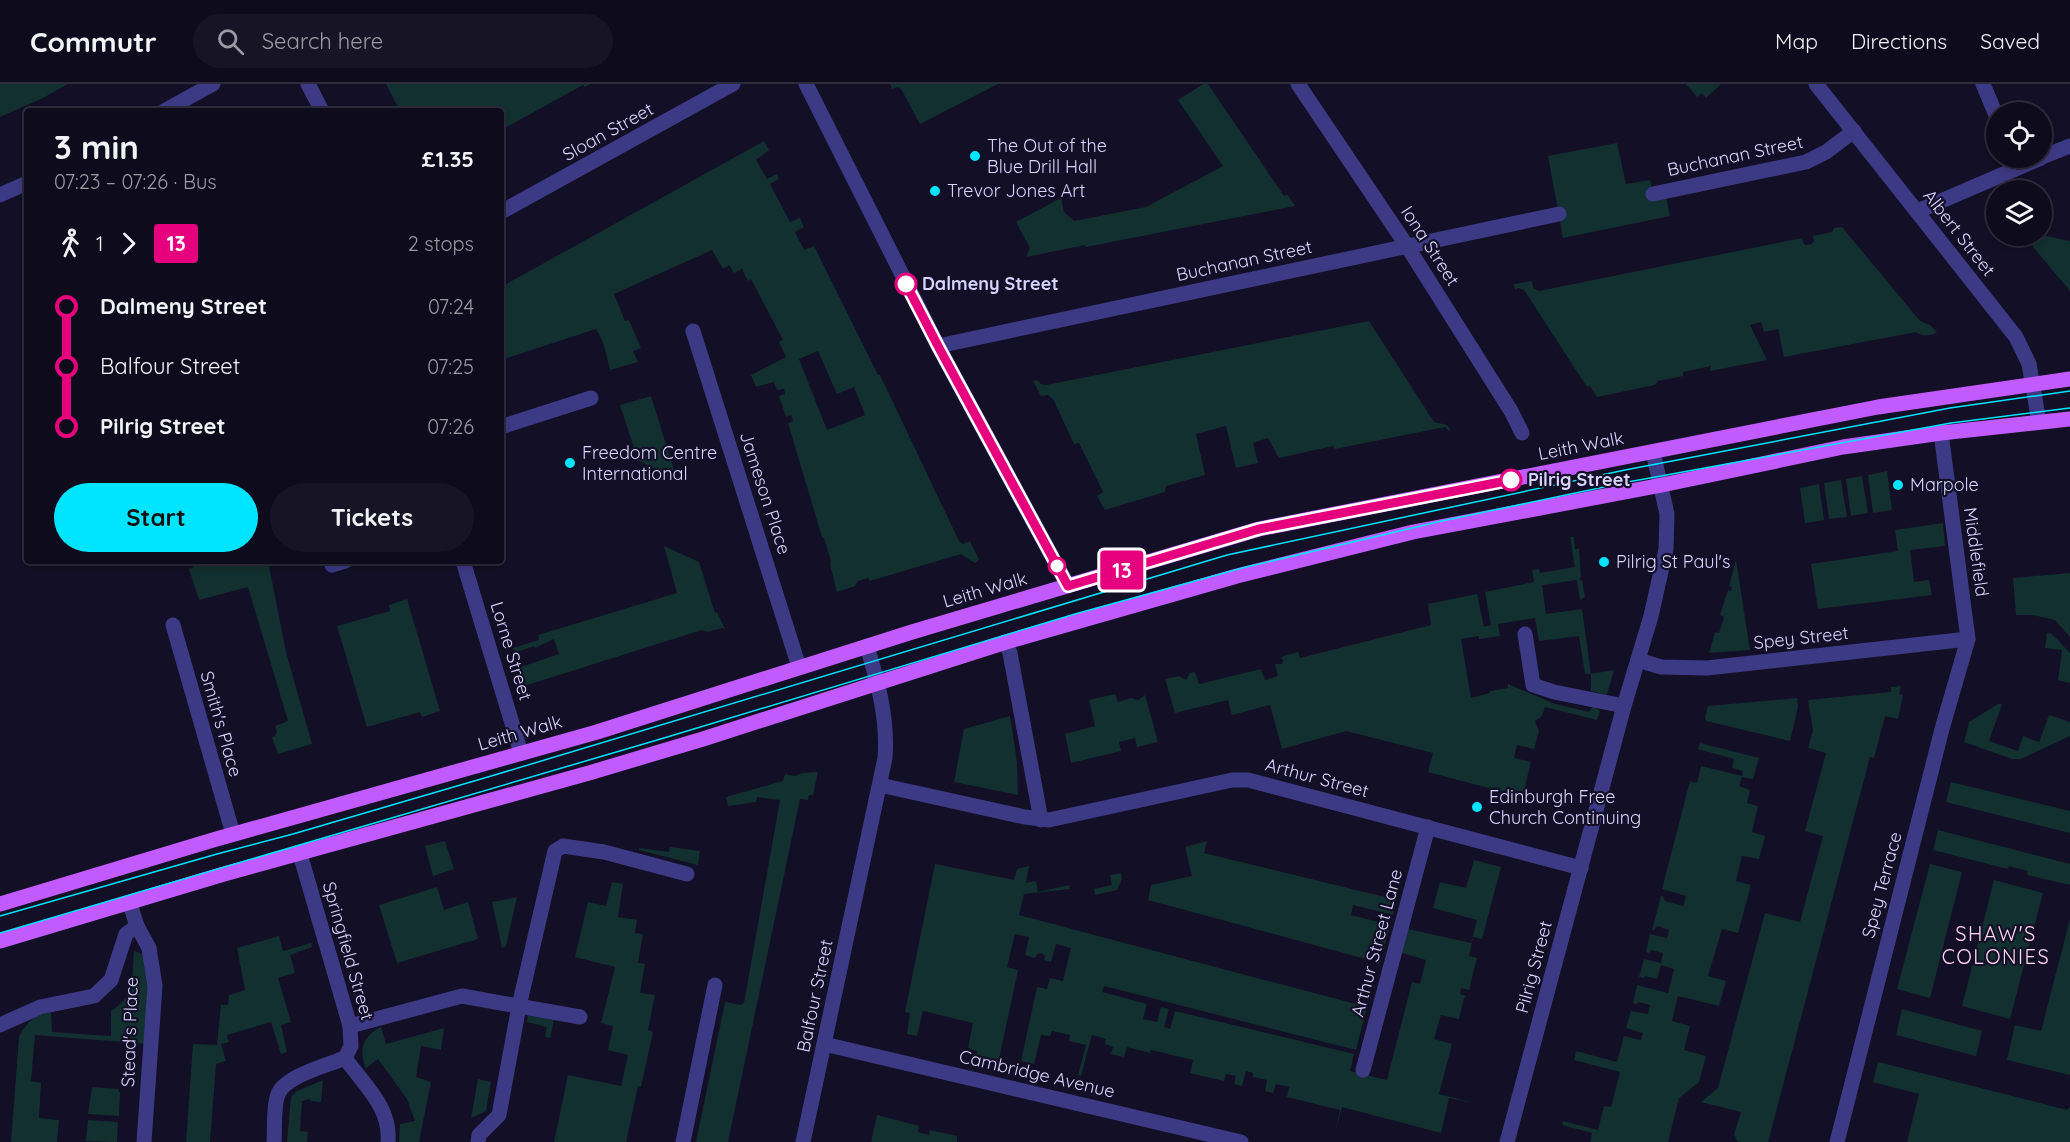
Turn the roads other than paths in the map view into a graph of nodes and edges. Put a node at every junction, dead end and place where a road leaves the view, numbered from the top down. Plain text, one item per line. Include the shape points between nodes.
1 (213, 84) edge
2 (308, 84) edge
3 (733, 84) edge
4 (806, 84) edge
5 (1298, 84) edge
6 (1816, 84) edge
7 (1983, 84) edge
8 (1991, 102) edge
9 (169, 108) edge
10 (320, 108) edge
11 (1854, 131) junction
12 (2070, 146) edge
13 (2052, 153) edge
14 (2005, 168) edge
15 (24, 184) edge
16 (1653, 194) dead end
17 (0, 195) edge
18 (504, 210) edge
19 (1918, 211) junction
20 (1559, 214) dead end
21 (1407, 246) junction
22 (693, 331) dead end
23 (938, 346) junction
24 (2070, 380) edge
25 (2033, 385) junction
26 (591, 398) dead end
27 (2070, 419) edge
28 (2039, 422) junction
29 (504, 426) edge
30 (1522, 433) dead end
31 (1941, 433) junction
32 (1653, 452) junction
33 (1662, 485) junction
34 (464, 564) edge
35 (1068, 586) junction
36 (173, 625) dead end
37 (1525, 634) dead end
38 (1968, 639) junction
39 (1006, 642) junction
40 (867, 646) junction
41 (1638, 660) junction
42 (800, 667) junction
43 (878, 682) junction
44 (1624, 706) junction
45 (520, 753) junction
46 (880, 785) junction
47 (1041, 820) junction
48 (1428, 827) junction
49 (233, 834) junction
50 (300, 854) junction
51 (1581, 868) junction
52 (687, 874) dead end
53 (0, 904) edge
54 (130, 904) junction
55 (137, 926) junction
56 (0, 941) edge
57 (715, 985) dead end
58 (519, 1006) junction
59 (580, 1017) dead end
60 (0, 1025) edge
61 (350, 1026) junction
62 (824, 1044) junction
63 (345, 1058) junction
64 (1363, 1070) dead end
65 (144, 1142) edge
66 (274, 1142) edge
67 (388, 1142) edge
68 (478, 1142) edge
69 (683, 1142) edge
70 (803, 1142) edge
71 (1241, 1142) edge
72 (1507, 1142) edge
73 (1837, 1142) edge

1 - 9 street
2 - 10 street
3 - 18 street, Sloan Street
4 - 23 street
5 - 21 street, Iona Street
6 - 11 street, Albert Street
7 - 8 street
11 - 16 street, Buchanan Street via 1806,162
11 - 19 street, Albert Street
12 - 13 street
14 - 19 street
15 - 17 street
19 - 25 street, Albert Street via 2016,337 2029,364
20 - 21 street, Buchanan Street
21 - 23 street, Buchanan Street
21 - 30 street, Iona Street
22 - 42 street, Jameson Place
23 - 35 street
24 - 25 main road, Leith Walk
25 - 28 street, Albert Street
25 - 32 main road, Leith Walk via 1878,407
26 - 29 street
27 - 28 main road
28 - 31 main road
31 - 33 main road via 1843,447
31 - 38 street, Middlefield
32 - 33 street, Pilrig Street
32 - 35 main road, Leith Walk via 1259,529
33 - 39 main road via 1413,532 1237,576
33 - 41 street, Pilrig Street via 1667,514 1666,549
34 - 45 street, Lorne Street
35 - 40 main road, Leith Walk
36 - 49 street, Smith's Place
37 - 44 street via 1533,685
38 - 41 street, Spey Street via 1707,668 1661,667
38 - 73 street, Spey Terrace
39 - 43 main road
39 - 47 street
40 - 42 main road, Leith Walk
40 - 43 street, Balfour Street
41 - 44 street, Pilrig Street
42 - 45 main road, Leith Walk
43 - 46 street, Balfour Street via 886,740
43 - 50 main road via 589,773
44 - 51 street, Pilrig Street
45 - 49 main road, Leith Walk
46 - 47 street, Arthur Street
46 - 62 street, Balfour Street
47 - 48 street, Arthur Street via 1056,820 1232,780 1248,780
48 - 51 street, Arthur Street
48 - 64 street, Arthur Street Lane
49 - 53 main road, Leith Walk
50 - 54 main road
50 - 61 street, Springfield Street
51 - 72 street, Pilrig Street
52 - 58 street via 604,852 563,846 555,851
54 - 55 street, Stead's Place
54 - 56 main road
55 - 60 street, Stead's Place via 126,934 111,980 94,996 40,1007
55 - 65 street, Stead's Place via 149,948 155,986
57 - 69 street
58 - 59 street
58 - 61 street via 462,996
58 - 68 street via 499,1115 479,1135
61 - 63 street, Springfield Street via 351,1046
62 - 70 street, Balfour Street
62 - 71 street, Cambridge Avenue
63 - 66 street via 283,1087 277,1098
63 - 67 street via 383,1111

